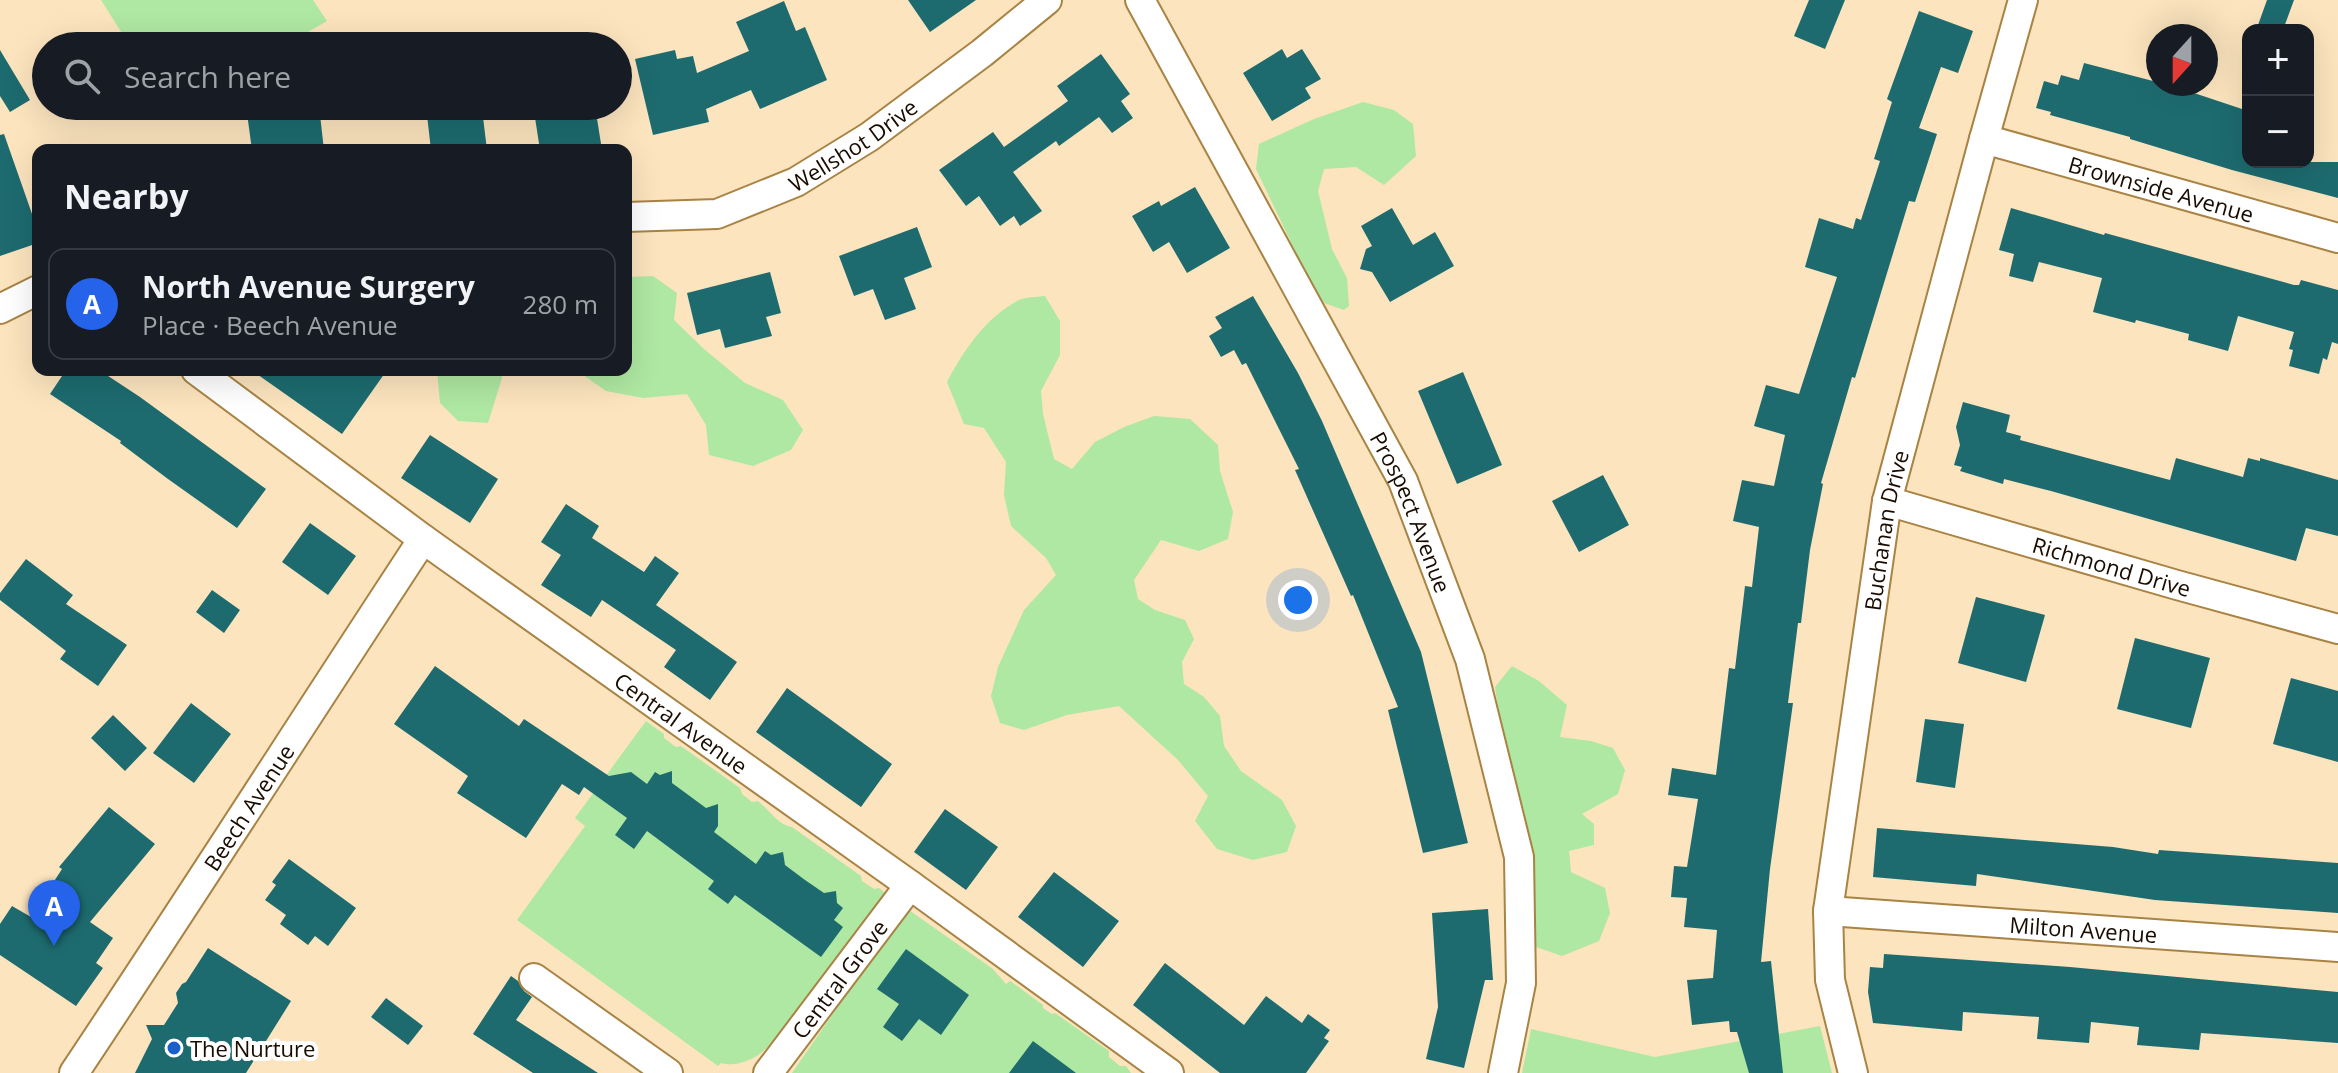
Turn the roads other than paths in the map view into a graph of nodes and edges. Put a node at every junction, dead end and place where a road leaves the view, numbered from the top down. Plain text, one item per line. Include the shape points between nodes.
1 (1047, 0) edge
2 (1140, 0) edge
3 (2023, 0) edge
4 (1984, 139) junction
5 (632, 217) edge
6 (2338, 238) edge
7 (32, 293) edge
8 (0, 309) edge
9 (204, 376) edge
10 (1887, 501) junction
11 (423, 539) junction
12 (2338, 629) edge
13 (910, 885) junction
14 (1828, 911) junction
15 (2338, 947) edge
16 (534, 978) dead end
17 (74, 1073) edge
18 (668, 1073) edge
19 (768, 1073) edge
20 (1169, 1073) edge
21 (1503, 1073) edge
22 (1853, 1073) edge

1 - 5 street, Wellshot Drive via 869,137 796,182 717,214
2 - 21 street, Prospect Avenue via 1403,481 1470,659 1519,857 1521,983
3 - 4 street, Buchanan Drive
4 - 6 street, Brownside Avenue
4 - 10 street, Buchanan Drive
7 - 8 street
9 - 11 street, Central Avenue
10 - 12 street, Richmond Drive
10 - 14 street, Buchanan Drive
11 - 13 street, Central Avenue
11 - 17 street, Beech Avenue
13 - 19 street, Central Grove
13 - 20 street, Central Avenue
14 - 15 street, Milton Avenue
14 - 22 street, Buchanan Drive via 1830,980
16 - 18 street

